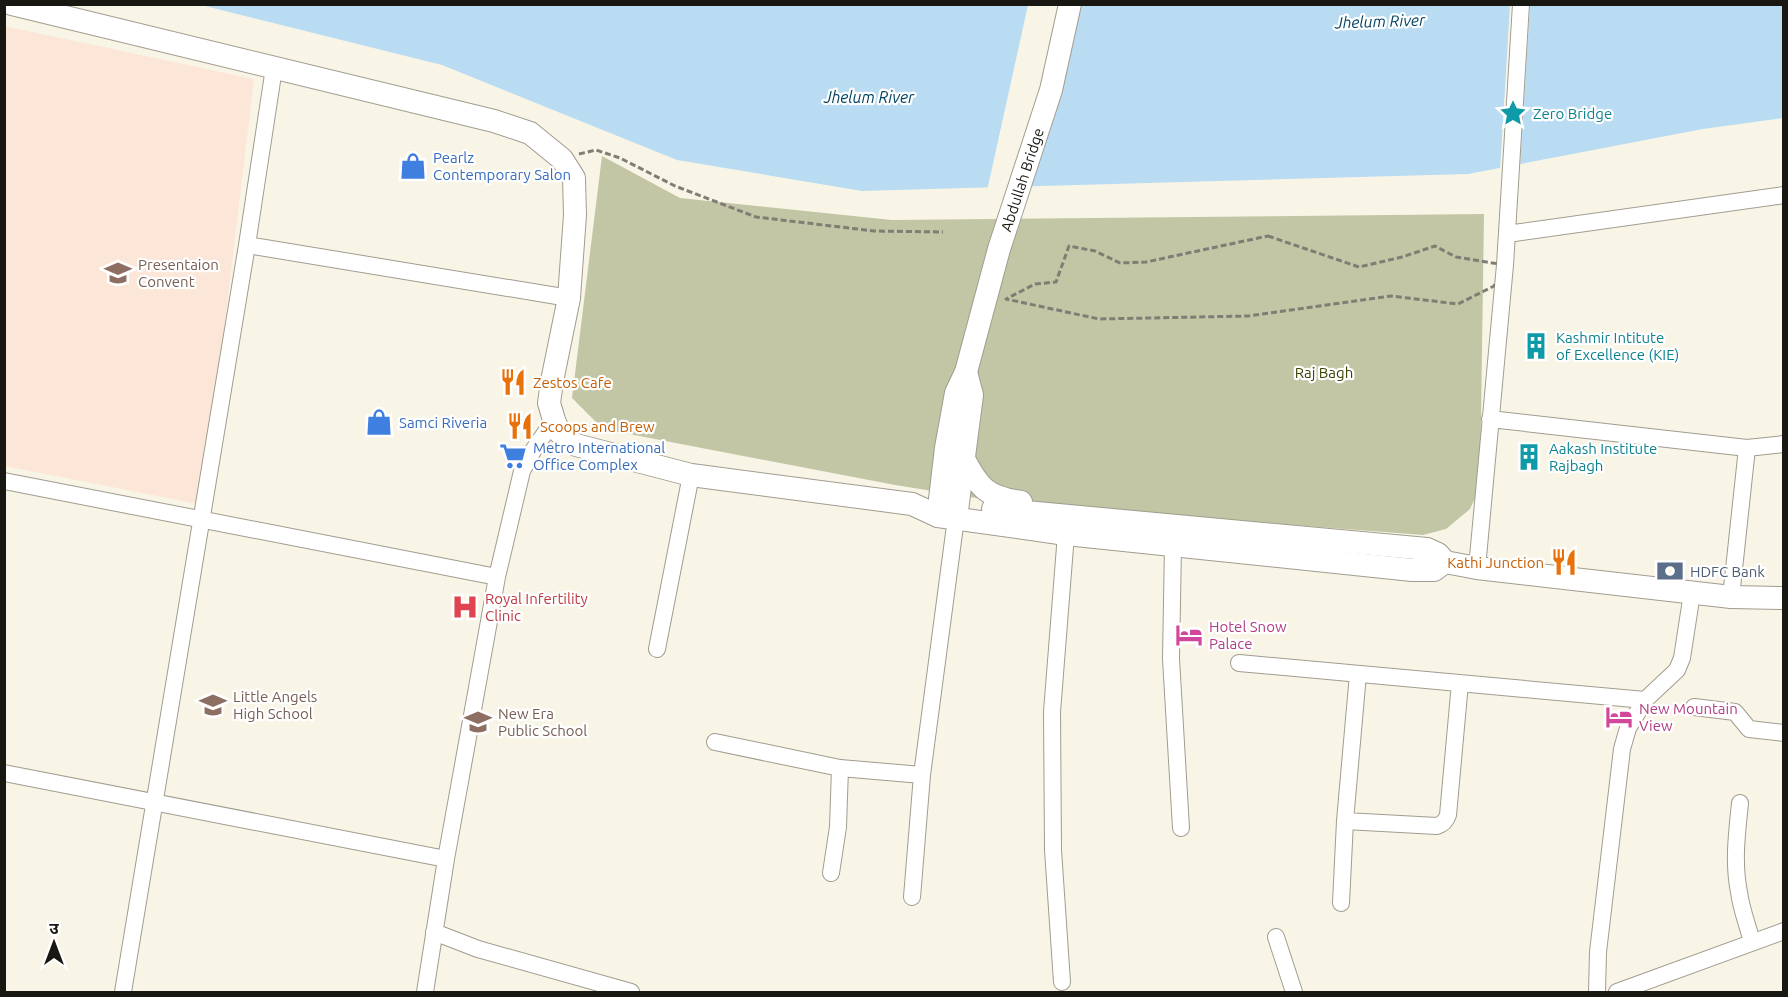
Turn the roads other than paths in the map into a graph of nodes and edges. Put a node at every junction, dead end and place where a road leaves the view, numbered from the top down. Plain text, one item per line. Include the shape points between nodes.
1 (12, 4) edge
2 (1070, 4) edge
3 (1521, 4) edge
4 (274, 68) junction
5 (1784, 195) edge
6 (1507, 228) junction
7 (247, 245) junction
8 (569, 298) junction
9 (968, 363) junction
10 (1490, 419) junction
11 (554, 420) junction
12 (1784, 444) edge
13 (1747, 448) junction
14 (964, 459) junction
15 (691, 475) junction
16 (4, 481) edge
17 (948, 510) junction
18 (201, 519) junction
19 (1117, 520) junction
20 (1066, 534) junction
21 (1173, 545) junction
22 (1445, 562) junction
23 (1477, 568) junction
24 (497, 577) junction
25 (1692, 593) junction
26 (1731, 597) junction
27 (1784, 598) edge
28 (657, 649) dead end
29 (1239, 663) dead end
30 (1358, 674) junction
31 (1460, 683) junction
32 (1645, 700) junction
33 (1694, 707) dead end
34 (1784, 733) edge
35 (715, 742) dead end
36 (840, 768) junction
37 (4, 773) edge
38 (922, 775) junction
39 (154, 802) junction
40 (1740, 802) dead end
41 (1346, 821) junction
42 (1181, 828) dead end
43 (446, 859) junction
44 (831, 873) dead end
45 (912, 897) dead end
46 (1341, 903) dead end
47 (1784, 931) edge
48 (434, 932) junction
49 (1276, 937) dead end
50 (1752, 942) junction
51 (1062, 982) dead end
52 (123, 993) edge
53 (425, 993) edge
54 (631, 993) edge
55 (1294, 993) edge
56 (1598, 993) edge
57 (1617, 993) edge

1 - 4 main road
2 - 9 main road, Abdullah Bridge via 1051,90 999,249
3 - 6 street
4 - 7 street
4 - 8 main road via 530,133 562,159 574,178
5 - 6 street
6 - 10 street
7 - 8 street
7 - 18 street
8 - 11 main road via 549,403
9 - 14 main road via 972,395
9 - 17 main road, Abdullah Bridge via 956,393 946,448
10 - 13 street
10 - 23 street
11 - 15 main road via 559,432 576,445
11 - 24 street via 522,471
12 - 13 street
13 - 26 street
14 - 17 main road
14 - 19 main road via 980,487 1003,498 1098,513
15 - 17 main road via 912,504 927,499
15 - 28 street
16 - 18 street
17 - 19 main road
17 - 20 main road
17 - 38 street
18 - 24 street
18 - 39 street
19 - 22 main road via 1427,549
20 - 21 main road
20 - 51 street via 1052,712 1053,850
21 - 22 main road via 1419,570 1434,570
21 - 42 street via 1171,659
22 - 23 main road
23 - 25 main road
24 - 43 street
25 - 26 main road
25 - 32 street via 1677,670
26 - 27 main road
29 - 30 street
30 - 31 street
30 - 41 street
31 - 32 street
31 - 41 street via 1446,820 1437,826
32 - 56 street via 1628,728 1622,749 1598,952
33 - 34 street via 1735,712 1749,729
35 - 36 street
36 - 38 street
36 - 44 street via 838,827
37 - 39 street
38 - 45 street
39 - 43 street
39 - 52 street
40 - 50 street via 1736,871
41 - 46 street
43 - 48 street
47 - 50 street
48 - 53 street
48 - 54 street via 478,949
49 - 55 street
50 - 57 street

